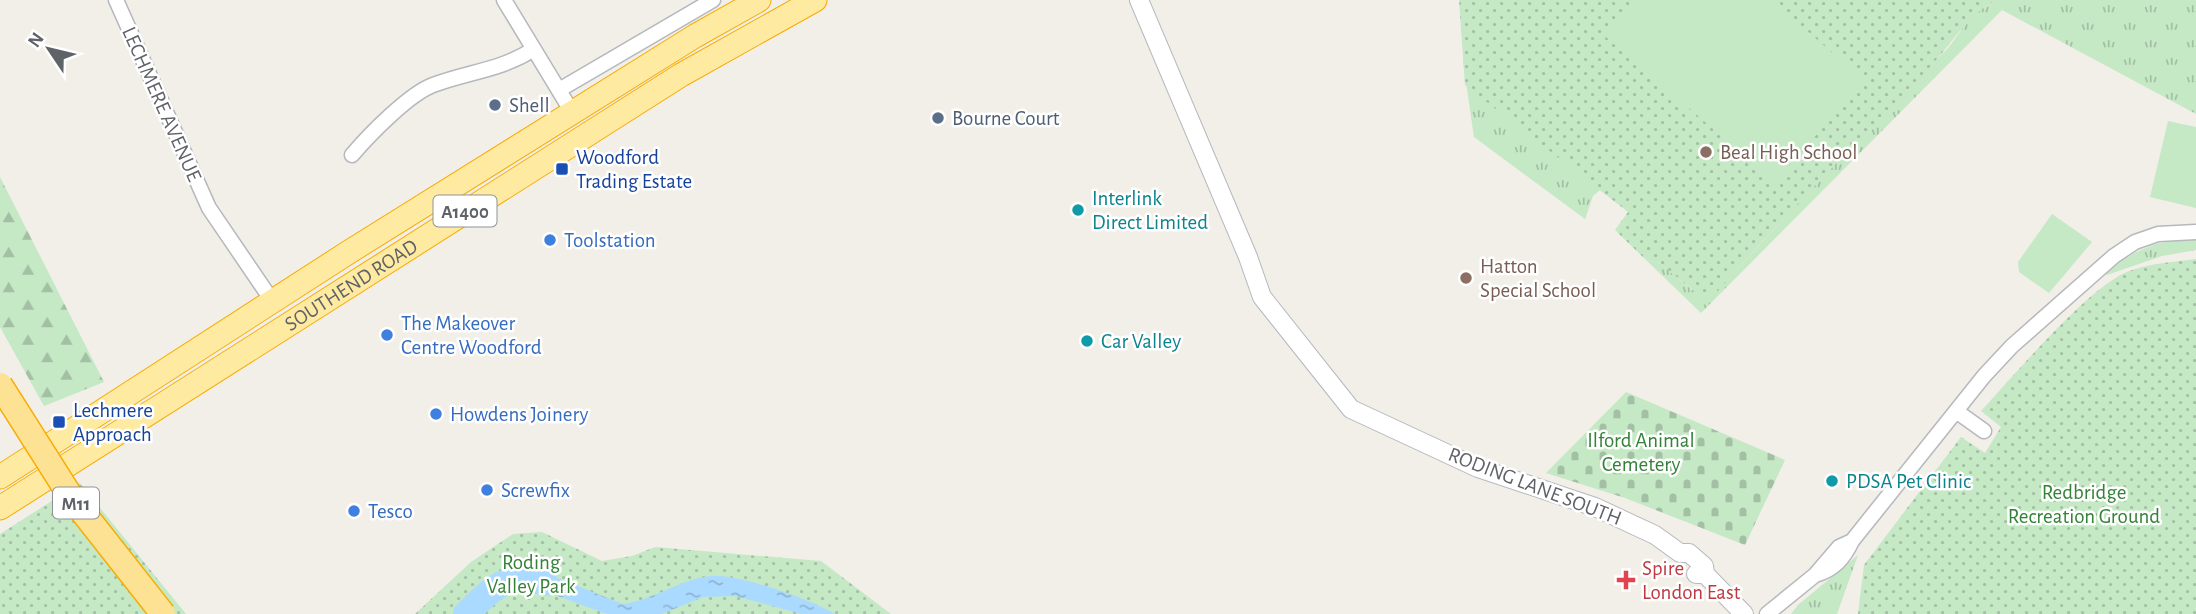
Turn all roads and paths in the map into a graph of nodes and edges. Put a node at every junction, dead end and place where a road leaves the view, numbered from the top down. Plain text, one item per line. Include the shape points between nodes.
1 (116, 0) edge
2 (504, 0) edge
3 (713, 0) edge
4 (759, 0) edge
5 (815, 0) edge
6 (1139, 0) edge
7 (534, 49) junction
8 (559, 90) junction
9 (572, 112) junction
10 (352, 155) dead end
11 (2196, 232) edge
12 (274, 302) junction
13 (0, 385) edge
14 (1956, 411) junction
15 (1984, 431) dead end
16 (0, 477) edge
17 (0, 508) edge
18 (163, 614) edge
19 (1744, 614) edge
20 (1767, 614) edge

1 - 12 street, LECHMERE AVENUE via 209,208
2 - 7 street
3 - 8 street
4 - 9 highway, SOUTHEND ROAD / A1400
5 - 17 highway, SOUTHEND ROAD / A1400 via 681,75
6 - 19 street, RODING LANE SOUTH via 1262,297 1351,409 1478,468 1607,512 1655,535 1704,566 1705,574
7 - 8 street
7 - 10 street via 509,65 431,86
8 - 9 street
9 - 12 highway, SOUTHEND ROAD / A1400
11 - 14 street via 2158,233 2114,256 2004,354
12 - 16 highway, SOUTHEND ROAD / A1400
13 - 18 highway, M11, bridge via 71,497
14 - 15 street
14 - 20 street via 1845,555

